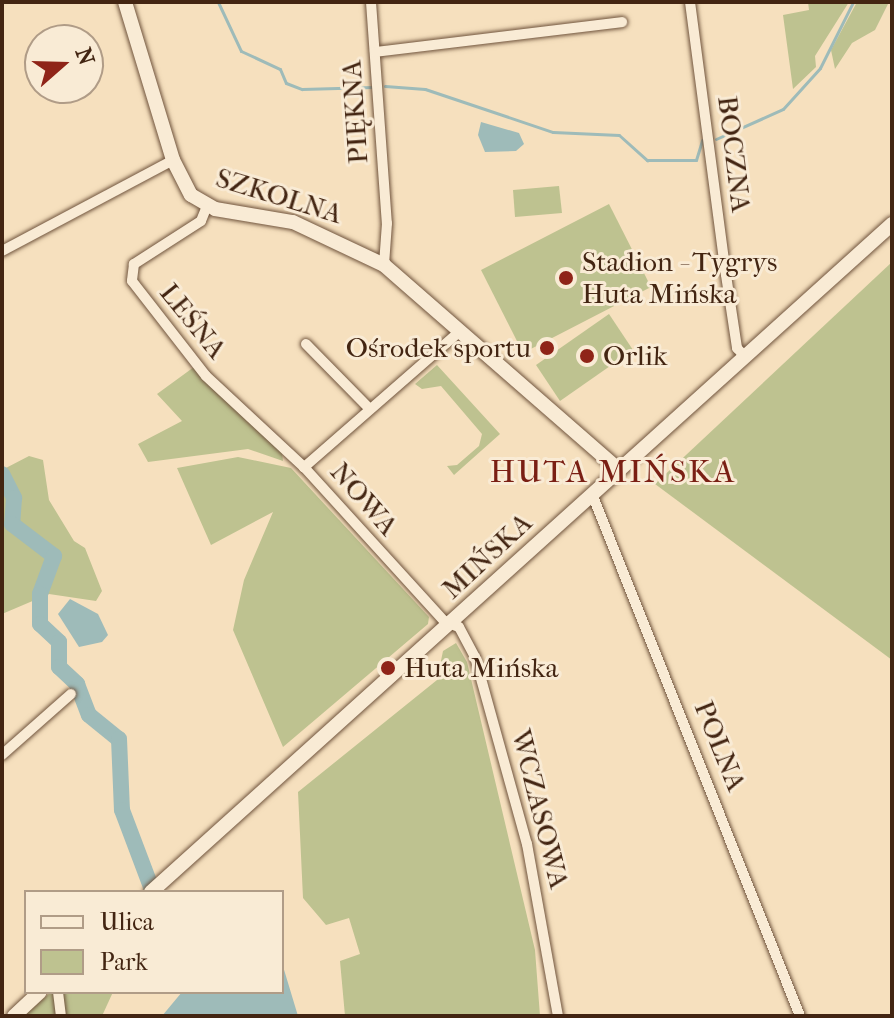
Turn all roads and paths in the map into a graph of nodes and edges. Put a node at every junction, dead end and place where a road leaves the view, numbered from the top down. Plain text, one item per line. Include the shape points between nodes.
1 (125, 2) edge
2 (371, 2) edge
3 (690, 2) edge
4 (622, 22) dead end
5 (375, 52) junction
6 (173, 160) junction
7 (207, 206) junction
8 (892, 224) edge
9 (2, 251) edge
10 (384, 265) junction
11 (459, 332) junction
12 (306, 344) dead end
13 (745, 357) junction
14 (369, 408) junction
15 (304, 467) junction
16 (619, 470) junction
17 (592, 494) junction
18 (452, 624) junction
19 (71, 694) dead end
20 (2, 755) edge
21 (156, 888) edge
22 (38, 994) edge
23 (58, 994) edge
24 (14, 1016) edge
25 (61, 1016) edge
26 (558, 1016) edge
27 (800, 1016) edge

1 - 6 main road, SZKOLNA
2 - 5 street, PIĘKNA
3 - 13 street, BOCZNA via 737,348
4 - 5 street
5 - 10 street, PIĘKNA via 387,223
6 - 7 main road, SZKOLNA via 183,185
6 - 9 street
7 - 10 main road, SZKOLNA via 293,222
7 - 15 street, LEŚNA via 201,221 134,264 132,281 206,376
8 - 13 main road, MIŃSKA
10 - 11 main road, SZKOLNA
11 - 14 street, NOWA
11 - 16 main road, SZKOLNA
12 - 14 street
13 - 16 main road, MIŃSKA
14 - 15 street, NOWA
15 - 18 street, NOWA via 391,566
16 - 17 main road, MIŃSKA
17 - 18 main road, MIŃSKA
17 - 27 street, POLNA
18 - 21 main road, MIŃSKA
18 - 26 street, WCZASOWA via 459,627 475,657 523,829
19 - 20 street
22 - 24 main road
23 - 25 street

